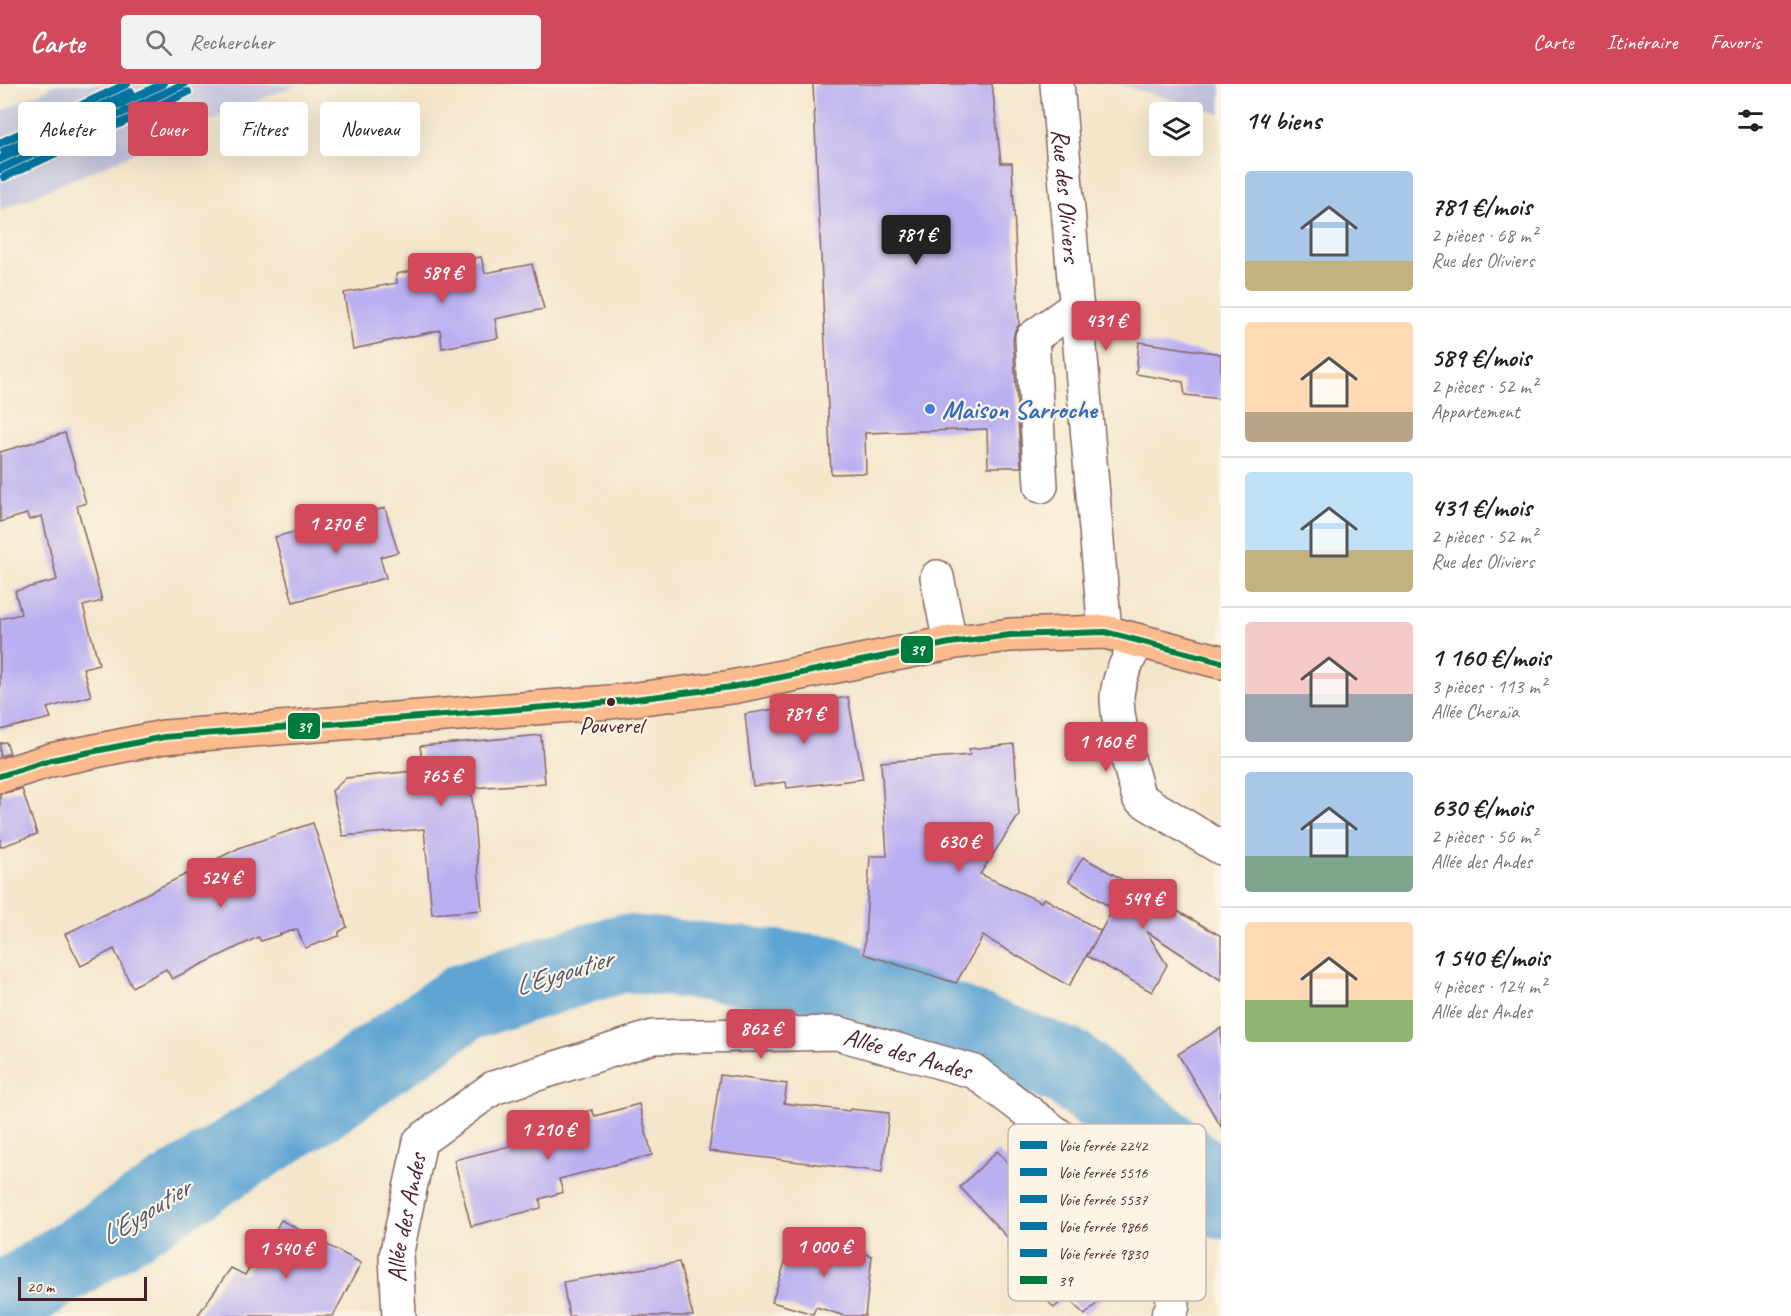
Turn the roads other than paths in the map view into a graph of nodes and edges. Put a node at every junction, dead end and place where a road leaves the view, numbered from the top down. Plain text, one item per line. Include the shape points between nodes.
1 (1057, 84) edge
2 (1077, 306) junction
3 (1041, 486) dead end
4 (937, 578) dead end
5 (1105, 632) junction
6 (1138, 641) junction
7 (950, 643) junction
8 (1221, 662) edge
9 (0, 776) edge
10 (1221, 848) edge
11 (1044, 1124) edge
12 (1173, 1301) edge
13 (399, 1316) edge
14 (1168, 1316) edge

1 - 2 street, Rue des Oliviers
2 - 3 street via 1032,338
2 - 5 street, Rue des Oliviers
4 - 7 street
5 - 6 main road
5 - 7 main road via 1010,635
6 - 8 main road
6 - 10 street via 1124,666 1117,697 1139,798
7 - 9 main road via 732,687 611,702 164,738 51,760
11 - 13 street, Allée des Andes via 975,1072 837,1033 653,1036 493,1088 420,1141 396,1256
12 - 14 street, Allée des Andes

